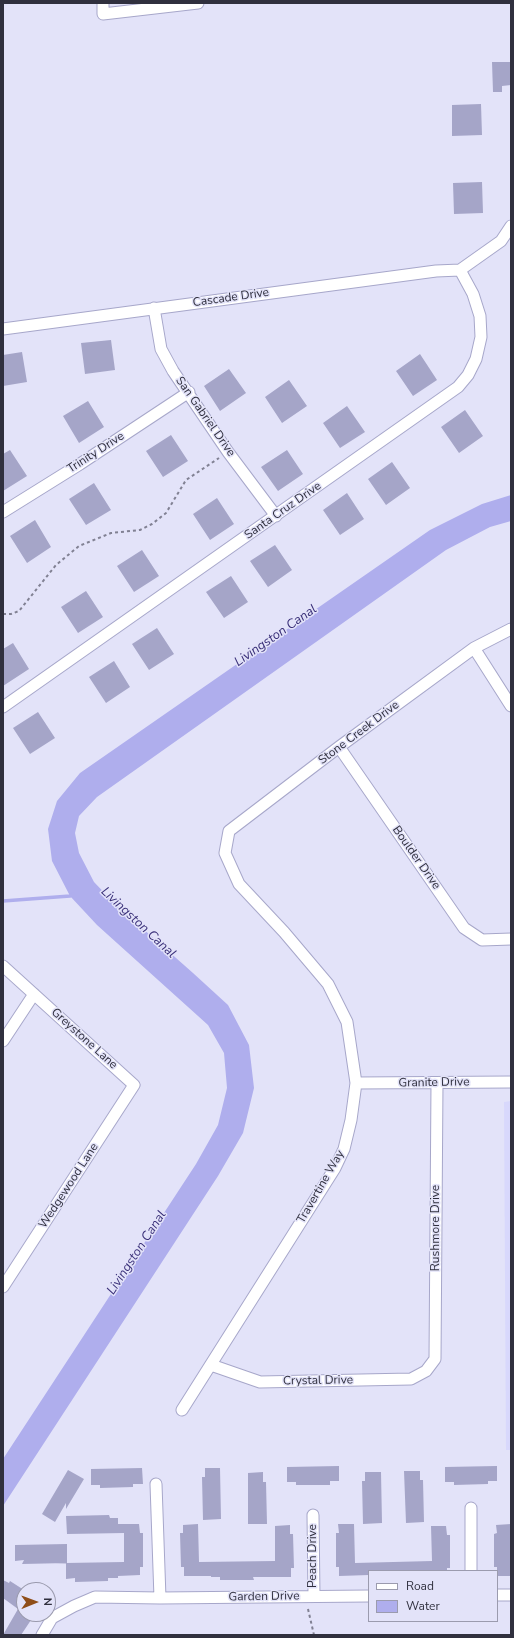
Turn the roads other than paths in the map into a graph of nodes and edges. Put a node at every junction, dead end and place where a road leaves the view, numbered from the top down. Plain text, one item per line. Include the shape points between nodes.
1 (198, 3) edge
2 (103, 9) edge
3 (511, 226) edge
4 (460, 270) junction
5 (154, 308) junction
6 (3, 329) edge
7 (189, 392) junction
8 (3, 512) edge
9 (276, 516) junction
10 (511, 629) edge
11 (474, 648) junction
12 (511, 706) edge
13 (3, 707) edge
14 (339, 747) junction
15 (225, 853) joint
16 (511, 939) edge
17 (3, 966) edge
18 (34, 994) junction
19 (3, 1041) edge
20 (511, 1082) edge
21 (437, 1083) junction
22 (356, 1084) junction
23 (134, 1085) joint
24 (3, 1287) edge
25 (211, 1365) junction
26 (426, 1371) joint
27 (182, 1410) dead end
28 (156, 1484) dead end
29 (471, 1508) dead end
30 (313, 1515) dead end
31 (471, 1570) edge
32 (498, 1595) edge
33 (511, 1595) edge
34 (314, 1596) junction
35 (368, 1596) edge
36 (160, 1598) junction
37 (42, 1635) edge

1 - 2 street
3 - 4 street via 501,241
4 - 5 street, Cascade Drive
4 - 9 street, Santa Cruz Drive via 473,294 480,316 481,337 476,359 468,375 458,387
5 - 6 street, Cascade Drive
5 - 7 street, San Gabriel Drive via 161,349 172,371
7 - 8 street, Trinity Drive
7 - 9 street, San Gabriel Drive via 228,452
9 - 13 street, Santa Cruz Drive
10 - 11 street, Stone Creek Drive
11 - 12 street
11 - 14 street, Stone Creek Drive
14 - 15 street, Stone Creek Drive via 229,831
14 - 16 street, Boulder Drive via 464,928 482,940
15 - 22 street, Travertine Way via 239,884 328,984 347,1022
17 - 18 street, Greystone Lane
18 - 19 street
18 - 23 street, Greystone Lane
20 - 21 street, Granite Drive
21 - 22 street, Granite Drive
21 - 26 street, Rushmore Drive via 435,1359
22 - 25 street, Travertine Way via 344,1149 335,1168
23 - 24 street, Wedgewood Lane
25 - 26 street, Crystal Drive via 260,1382 411,1379
25 - 27 street, Travertine Way
28 - 36 street
29 - 31 street
30 - 34 street, Peach Drive
32 - 33 street
34 - 35 street, Garden Drive
34 - 36 street, Garden Drive
36 - 37 street, Garden Drive via 95,1596 52,1618

